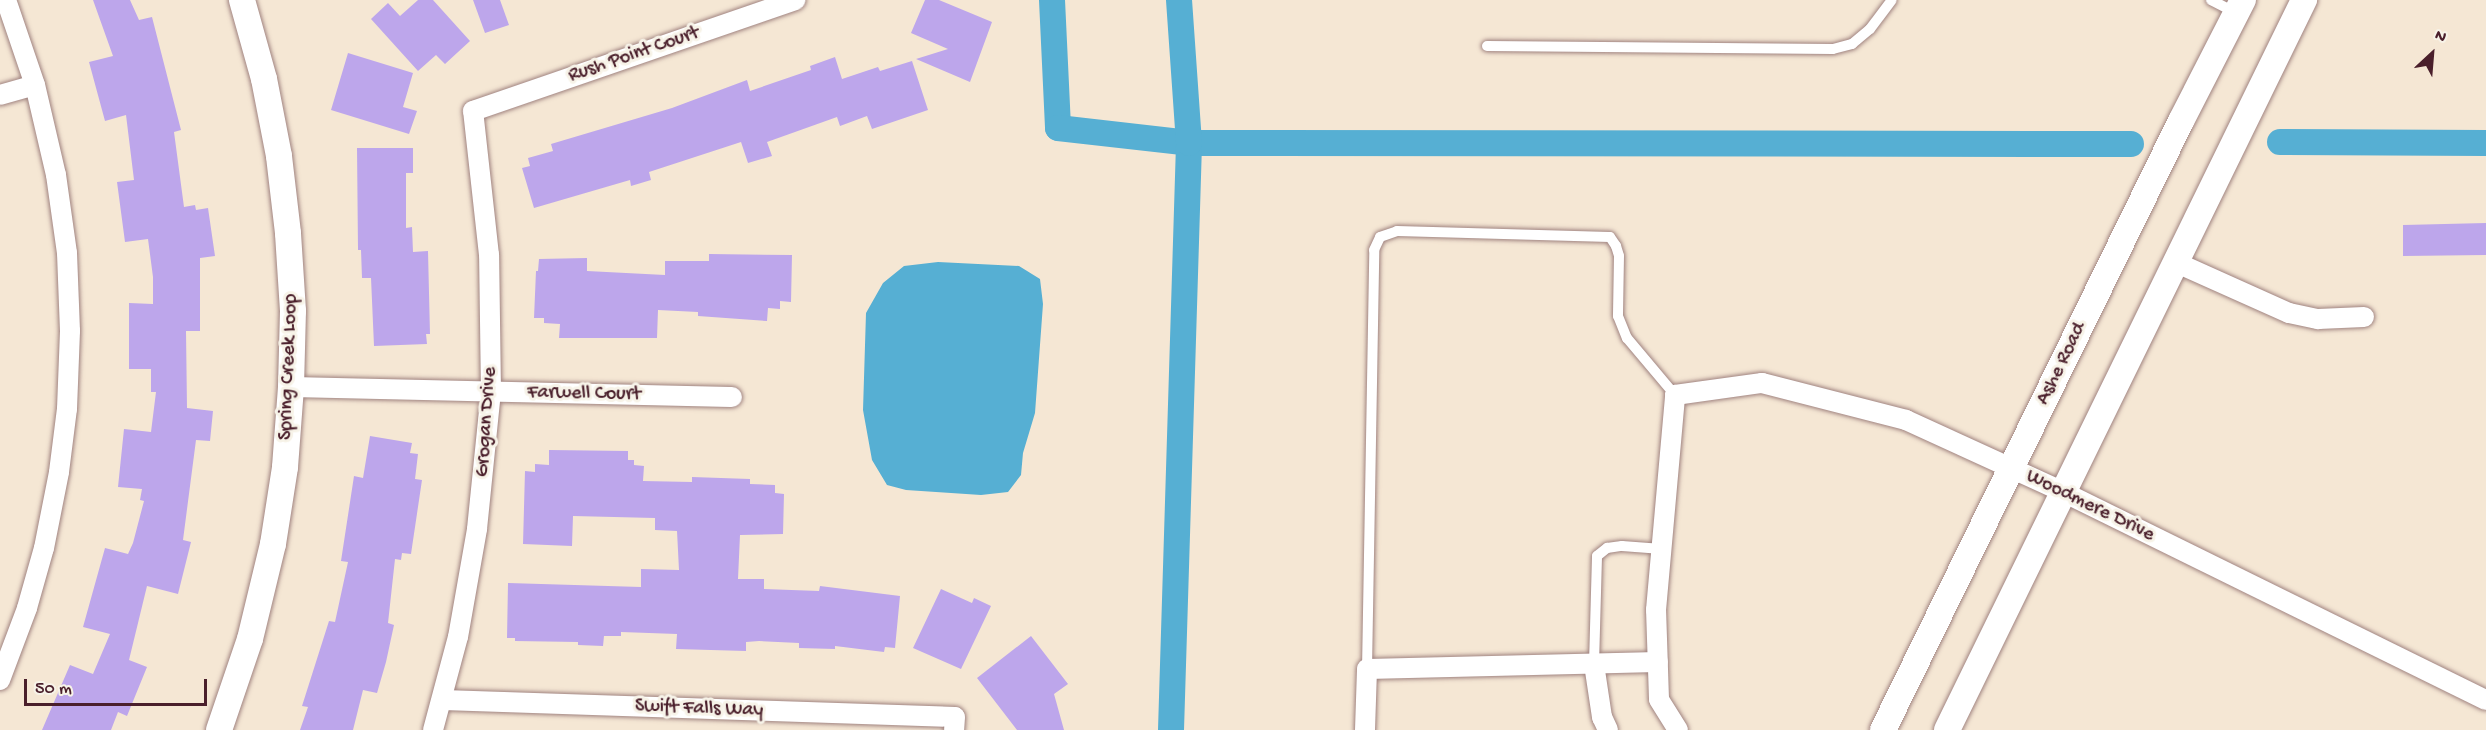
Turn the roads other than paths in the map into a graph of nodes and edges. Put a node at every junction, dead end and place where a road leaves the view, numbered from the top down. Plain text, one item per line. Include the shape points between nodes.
1 (6, 0) edge
2 (242, 0) edge
3 (795, 0) edge
4 (1892, 0) edge
5 (2211, 0) edge
6 (2304, 0) edge
7 (2240, 7) edge
8 (1486, 46) dead end
9 (35, 85) junction
10 (0, 95) edge
11 (473, 111) joint
12 (2175, 262) junction
13 (2364, 317) dead end
14 (291, 387) junction
15 (490, 392) junction
16 (1674, 394) junction
17 (732, 397) dead end
18 (2011, 467) junction
19 (2063, 492) junction
20 (1662, 549) junction
21 (1658, 662) junction
22 (1594, 664) junction
23 (1367, 669) junction
24 (0, 680) edge
25 (443, 700) junction
26 (2486, 700) edge
27 (955, 724) edge
28 (219, 730) edge
29 (433, 730) edge
30 (1365, 730) edge
31 (1608, 730) edge
32 (1678, 730) edge
33 (1884, 730) edge
34 (1947, 730) edge

1 - 9 street
2 - 14 street, Spring Creek Loop via 264,79 279,156 290,255
3 - 11 street, Rush Point Court
4 - 8 lane via 1852,44 1833,49
5 - 7 lane
6 - 12 street
7 - 18 street, Ashe Road
9 - 10 street
9 - 24 street via 56,175 67,253 67,409 44,548
11 - 15 street, Grogan Drive via 489,255
12 - 13 street via 2289,314 2318,319
12 - 19 street
14 - 15 street, Farwell Court
14 - 28 street, Spring Creek Loop via 285,467 273,544 250,639
15 - 17 street, Farwell Court
15 - 25 street, Grogan Drive via 477,529
16 - 18 street, Woodmere Drive via 1762,383 1906,420
16 - 20 street
16 - 23 lane via 1627,338 1618,316 1619,256 1610,237 1397,231 1380,237 1374,250
18 - 19 street, Woodmere Drive
18 - 33 street, Ashe Road
19 - 26 street, Woodmere Drive
19 - 34 street
20 - 21 street via 1656,610
20 - 22 lane via 1607,548 1598,556
21 - 22 street
21 - 32 street via 1659,699
22 - 23 street
22 - 31 street via 1602,717
23 - 30 street
25 - 27 street, Swift Falls Way
25 - 29 street, Grogan Drive

